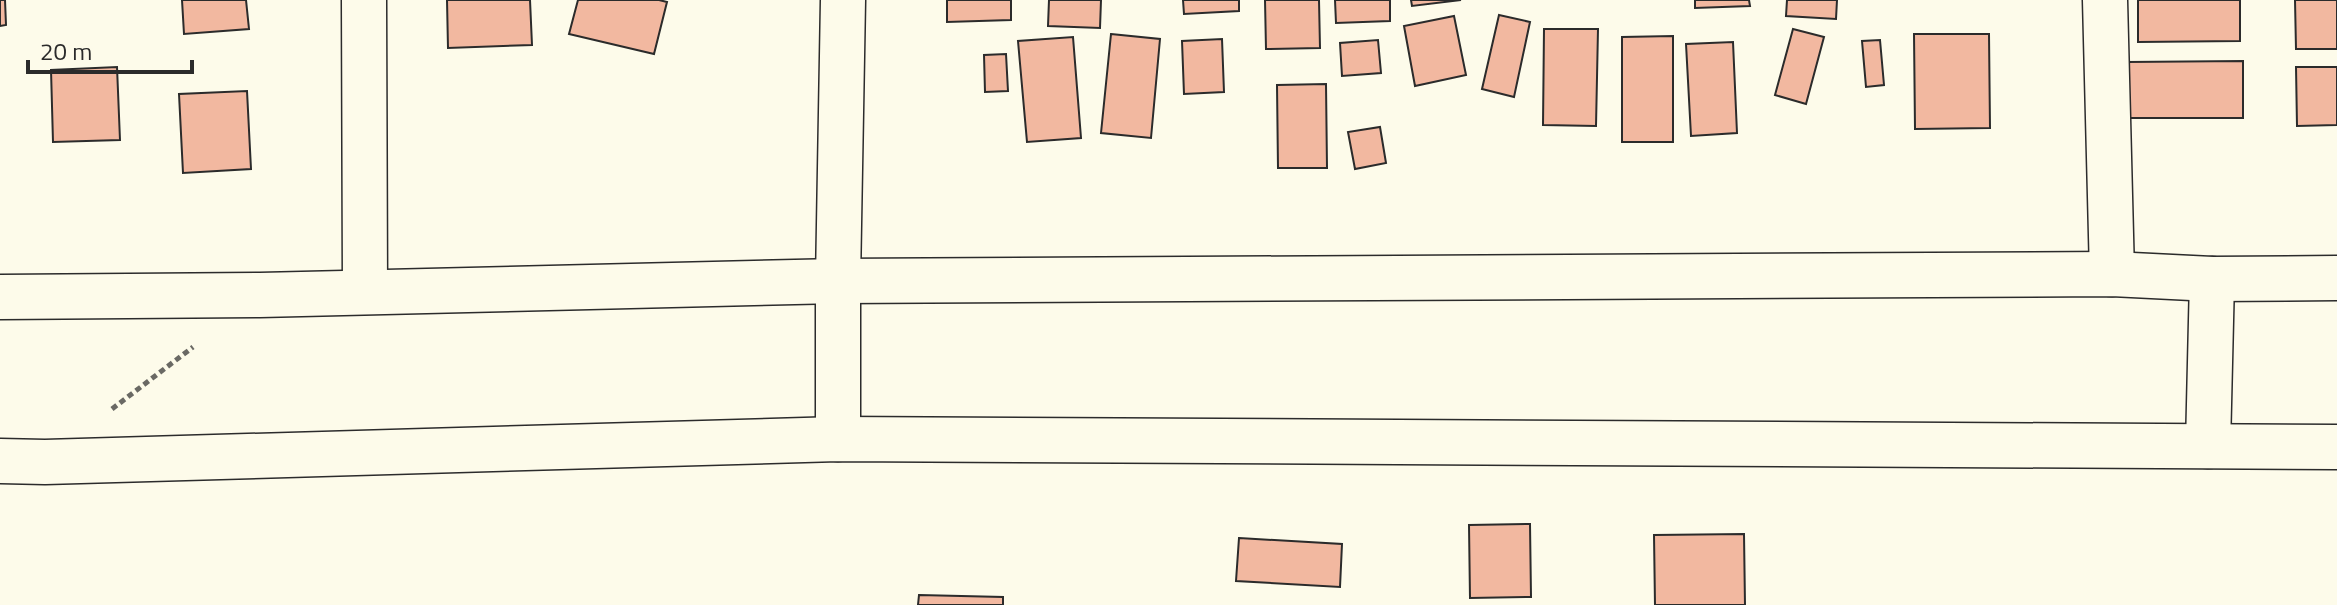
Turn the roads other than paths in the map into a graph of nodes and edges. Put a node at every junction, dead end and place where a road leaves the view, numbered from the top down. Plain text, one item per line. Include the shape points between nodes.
1 (364, 0) edge
2 (843, 0) edge
3 (2105, 0) edge
4 (2112, 274) junction
5 (2337, 278) edge
6 (2212, 279) junction
7 (838, 281) junction
8 (365, 291) junction
9 (0, 297) edge
10 (838, 439) junction
11 (2208, 446) junction
12 (2337, 447) edge
13 (0, 461) edge

1 - 8 street
2 - 7 street
3 - 4 street
4 - 6 street
4 - 7 street
5 - 6 street
6 - 11 street
7 - 8 street
7 - 10 street
8 - 9 street
10 - 11 street
10 - 13 street
11 - 12 street

